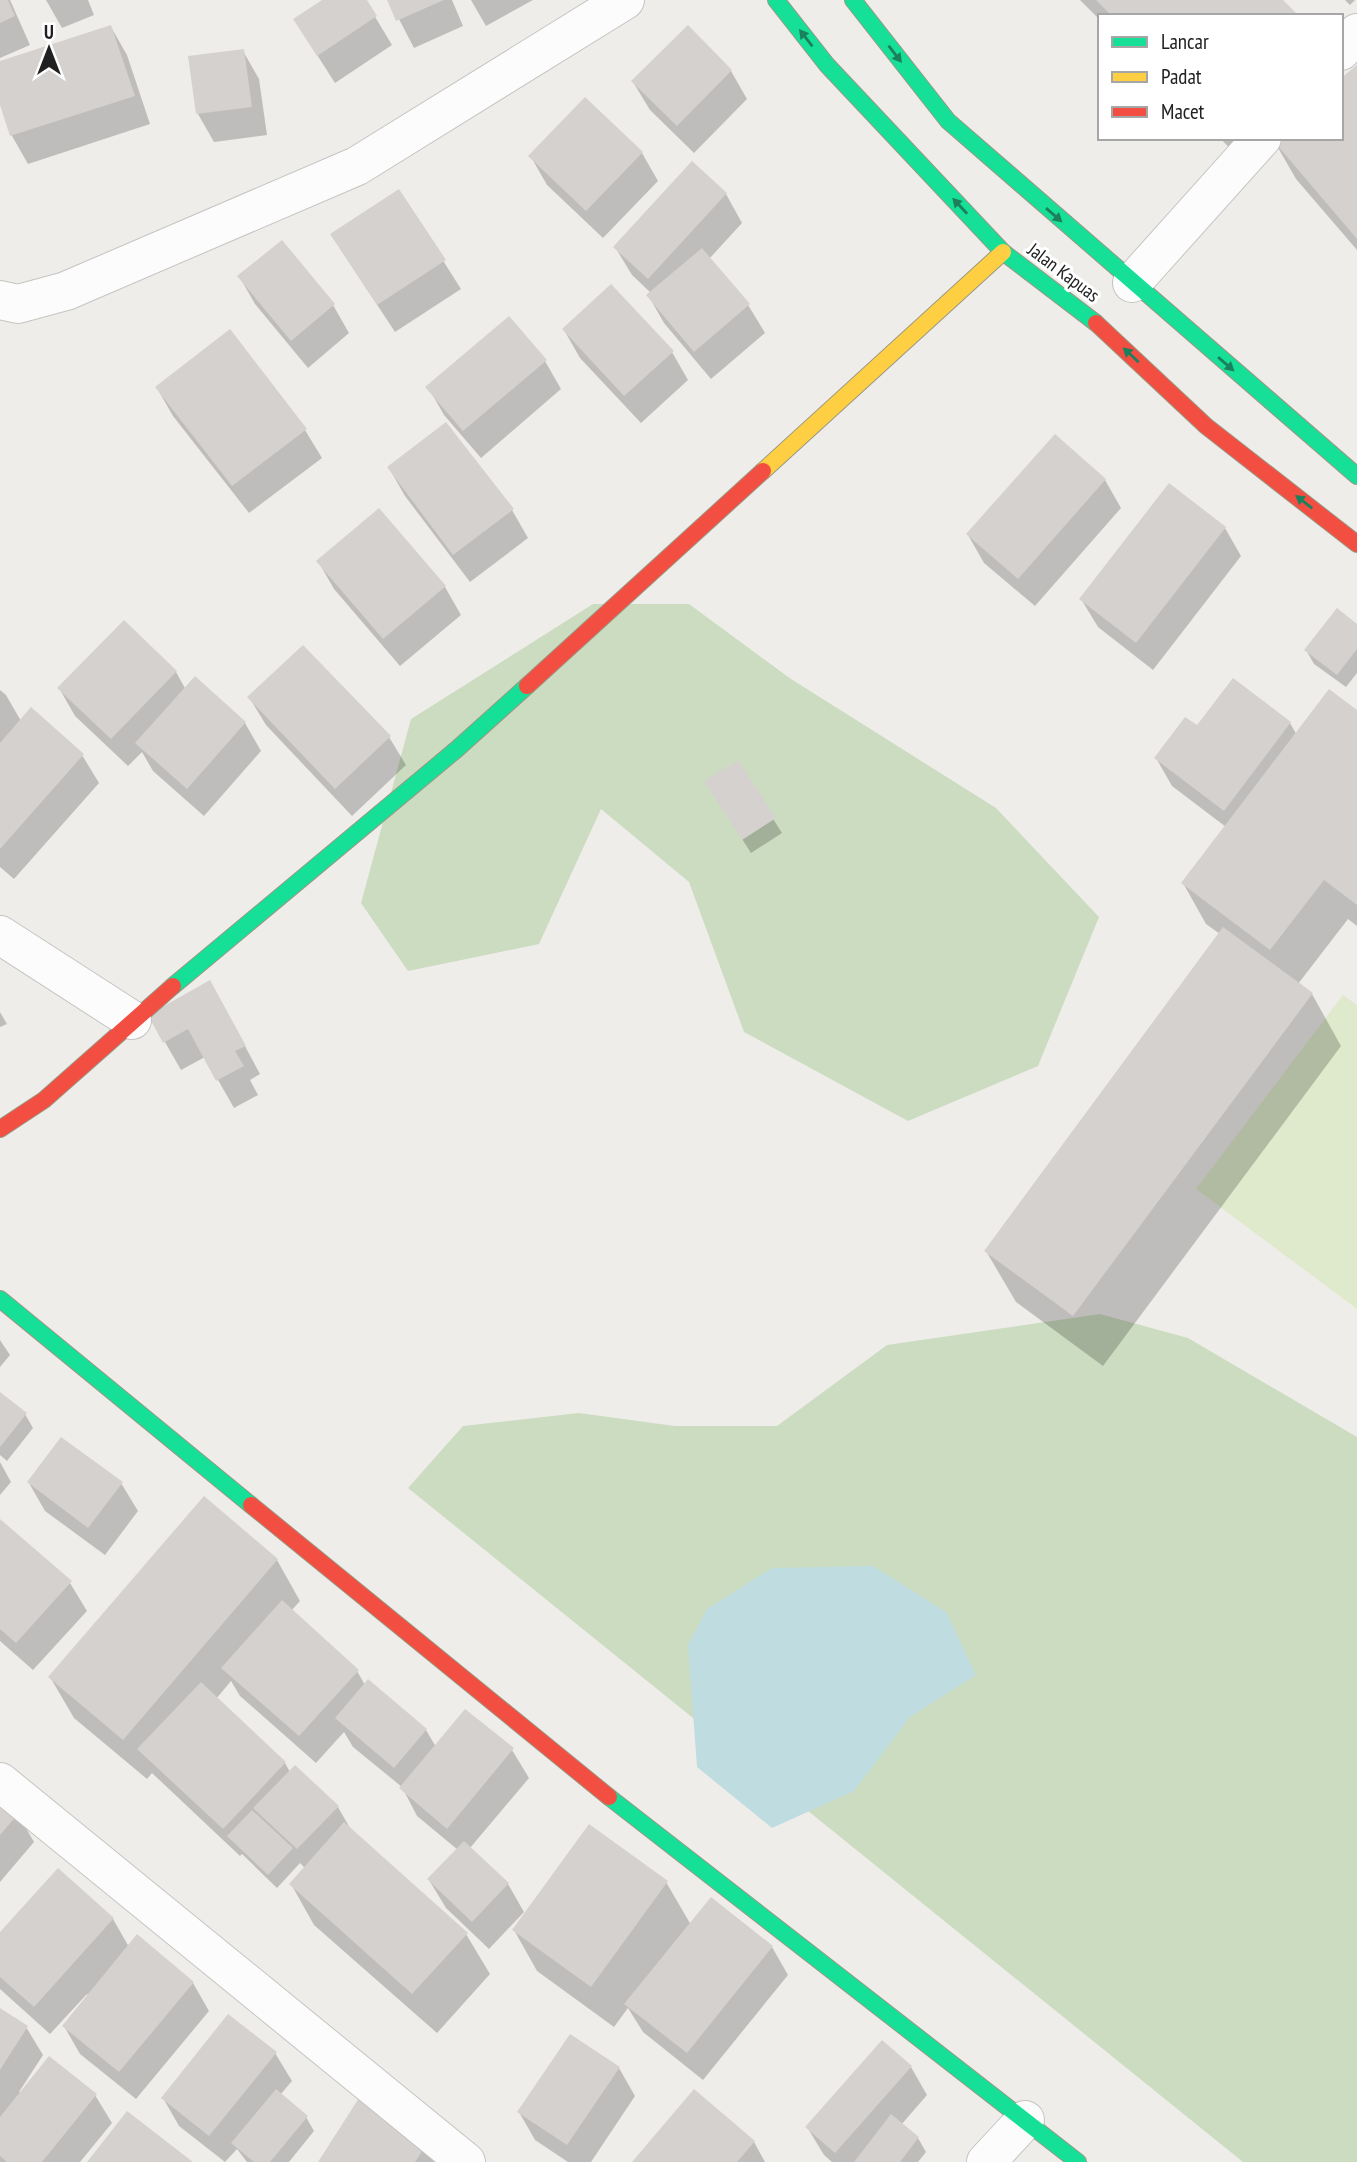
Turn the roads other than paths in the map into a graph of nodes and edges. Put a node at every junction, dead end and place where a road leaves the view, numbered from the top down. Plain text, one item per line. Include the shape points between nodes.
1 (625, 0) edge
2 (776, 0) edge
3 (853, 0) edge
4 (1357, 33) edge
5 (1343, 49) edge
6 (1260, 140) edge
7 (1003, 252) junction
8 (1132, 283) junction
9 (0, 300) edge
10 (1357, 476) edge
11 (1357, 544) edge
12 (0, 935) edge
13 (132, 1020) junction
14 (0, 1129) edge
15 (0, 1299) edge
16 (0, 1782) edge
17 (1025, 2120) junction
18 (466, 2162) edge
19 (986, 2162) edge
20 (1077, 2162) edge

1 - 9 street via 357,166 66,291 18,304
7 -> 2 street, Jalan Kapuas via 827,65
3 -> 8 street, Jalan Kapuas via 948,121
4 - 5 street
6 - 8 street
11 -> 7 street, Jalan Kapuas via 1206,426 1100,326
7 - 13 street via 457,749
8 -> 10 street, Jalan Kapuas
12 - 13 street
13 - 14 street via 44,1100
15 - 17 street via 624,1809
16 - 18 street
17 - 19 street
17 - 20 street

